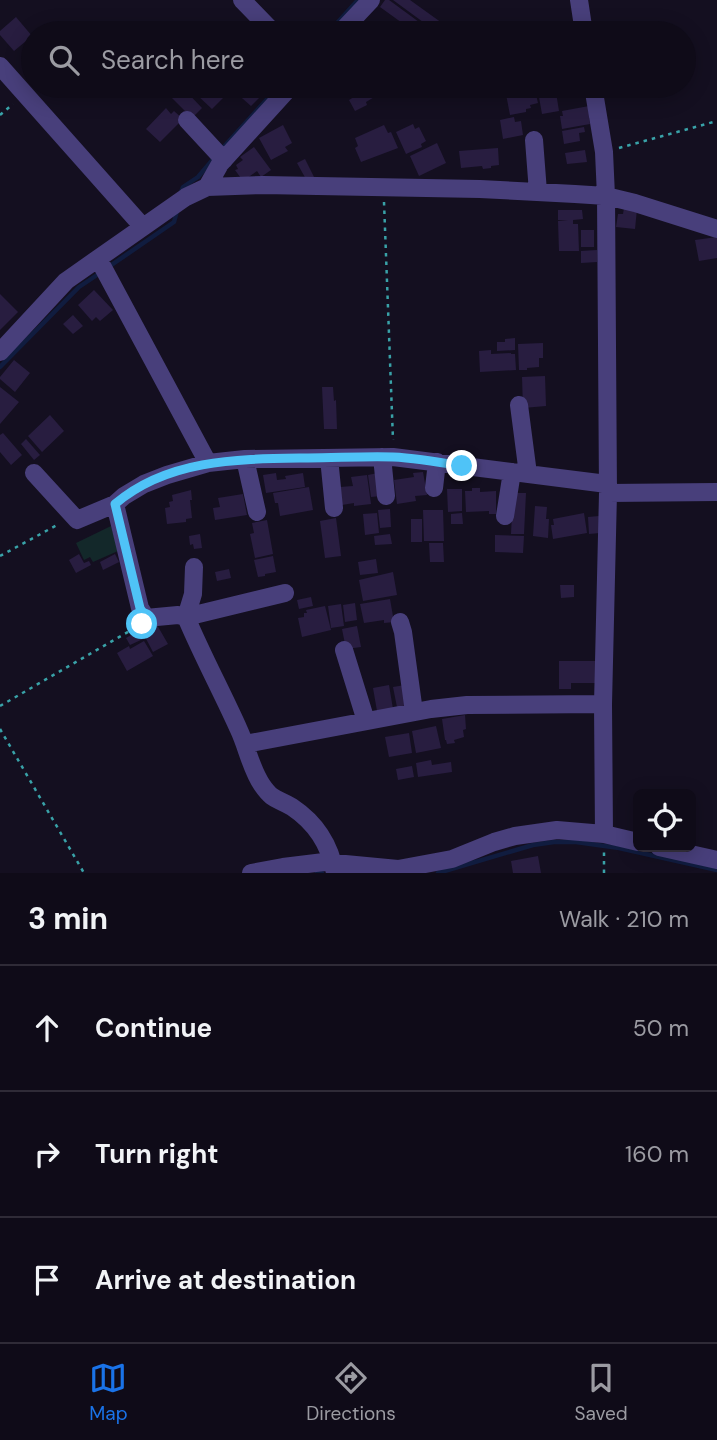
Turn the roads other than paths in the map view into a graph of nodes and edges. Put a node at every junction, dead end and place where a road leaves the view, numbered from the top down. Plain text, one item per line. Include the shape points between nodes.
1 (242, 0) edge
2 (371, 0) edge
3 (579, 0) edge
4 (262, 21) edge
5 (351, 21) edge
6 (582, 21) edge
7 (0, 66) edge
8 (21, 90) edge
9 (28, 98) edge
10 (280, 98) edge
11 (595, 98) edge
12 (187, 120) dead end
13 (534, 140) dead end
14 (224, 160) junction
15 (207, 187) junction
16 (538, 192) junction
17 (606, 197) junction
18 (143, 227) junction
19 (717, 229) edge
20 (99, 260) junction
21 (0, 352) edge
22 (519, 405) dead end
23 (388, 457) junction
24 (329, 458) junction
25 (246, 459) junction
26 (438, 462) junction
27 (208, 463) junction
28 (34, 473) dead end
29 (520, 473) junction
30 (435, 488) dead end
31 (608, 488) junction
32 (717, 492) edge
33 (386, 496) dead end
34 (115, 504) junction
35 (334, 508) dead end
36 (257, 512) dead end
37 (505, 516) dead end
38 (194, 567) dead end
39 (285, 593) dead end
40 (187, 617) junction
41 (400, 622) dead end
42 (344, 650) dead end
43 (603, 704) junction
44 (414, 712) junction
45 (366, 721) junction
46 (245, 744) junction
47 (604, 834) junction
48 (633, 841) edge
49 (681, 852) edge
50 (717, 860) edge
51 (334, 868) edge
52 (251, 873) edge

1 - 4 street
2 - 5 street
3 - 6 street
7 - 8 street
9 - 18 street
10 - 14 street
11 - 17 street
12 - 14 street
13 - 16 street
14 - 15 street
15 - 16 street via 383,186
15 - 18 street
16 - 17 street
17 - 19 street
17 - 31 street
18 - 20 street
20 - 21 street via 66,281
20 - 27 street
22 - 29 street
23 - 24 street
23 - 26 street
23 - 33 street
24 - 25 street
24 - 35 street
25 - 27 street
25 - 36 street
26 - 29 street
26 - 30 street
27 - 34 street via 144,484
28 - 34 street via 77,520
29 - 31 street
29 - 37 street
31 - 32 street
31 - 43 street
34 - 40 street via 146,618
38 - 40 street
39 - 40 street
40 - 46 street
41 - 44 street
42 - 45 street
43 - 44 street via 467,705
43 - 47 street
44 - 45 street
45 - 46 street
46 - 51 street via 260,783 273,799 308,819 322,835
47 - 48 street
47 - 51 street via 557,830 515,836 452,859 398,869
49 - 50 street
51 - 52 street via 309,863

